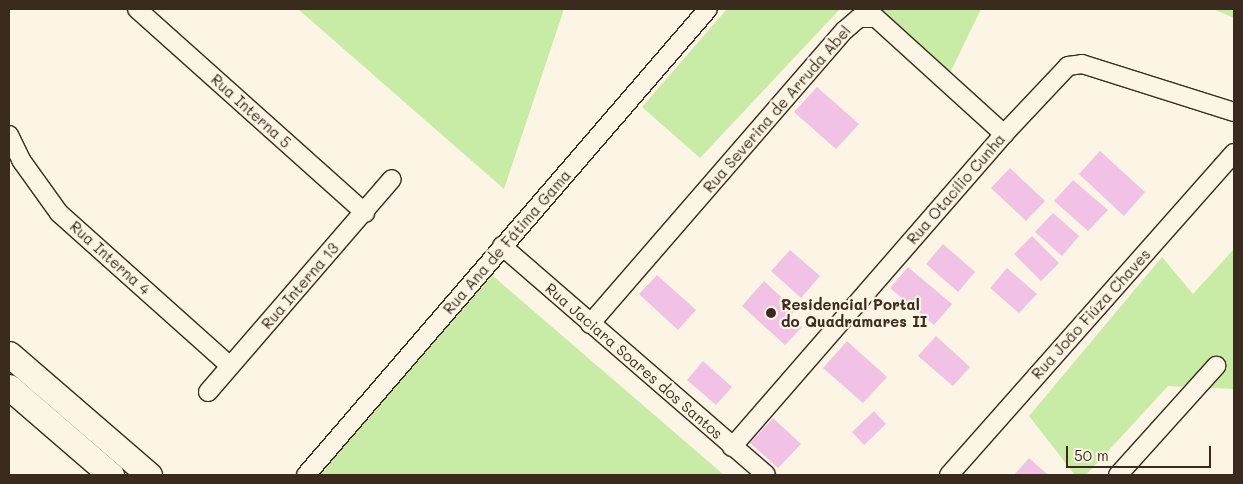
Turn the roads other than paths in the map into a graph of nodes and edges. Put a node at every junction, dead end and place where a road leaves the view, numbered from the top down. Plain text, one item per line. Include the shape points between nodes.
1 (137, 9) edge
2 (708, 9) edge
3 (1234, 112) edge
4 (1004, 134) junction
5 (9, 135) edge
6 (1234, 153) edge
7 (392, 179) dead end
8 (364, 213) junction
9 (502, 246) junction
10 (590, 324) junction
11 (9, 354) edge
12 (230, 366) junction
13 (1216, 366) dead end
14 (9, 386) edge
15 (208, 392) dead end
16 (732, 447) junction
17 (111, 475) edge
18 (149, 475) edge
19 (306, 475) edge
20 (766, 475) edge
21 (949, 475) edge
22 (1118, 475) edge

1 - 8 street, Rua Interna 5
2 - 9 street, Rua Ana de Fátima Gama
3 - 4 street, Rua Otacílio Cunha via 1076,63 1060,72
4 - 10 street, Rua Severina de Arruda Abel via 876,18 860,18 844,30
4 - 16 street, Rua Otacílio Cunha
5 - 12 street, Rua Interna 4 via 21,160 59,212
6 - 21 street, Rua João Fiúza Chaves
7 - 8 street, Rua Interna 13
8 - 12 street, Rua Interna 13
9 - 10 street, Rua Jaciara Soares dos Santos
9 - 19 street, Rua Ana de Fátima Gama
10 - 16 street, Rua Jaciara Soares dos Santos
11 - 18 main road
12 - 15 street, Rua Interna 13
13 - 22 street
14 - 17 main road
16 - 20 street, Rua Jaciara Soares dos Santos

